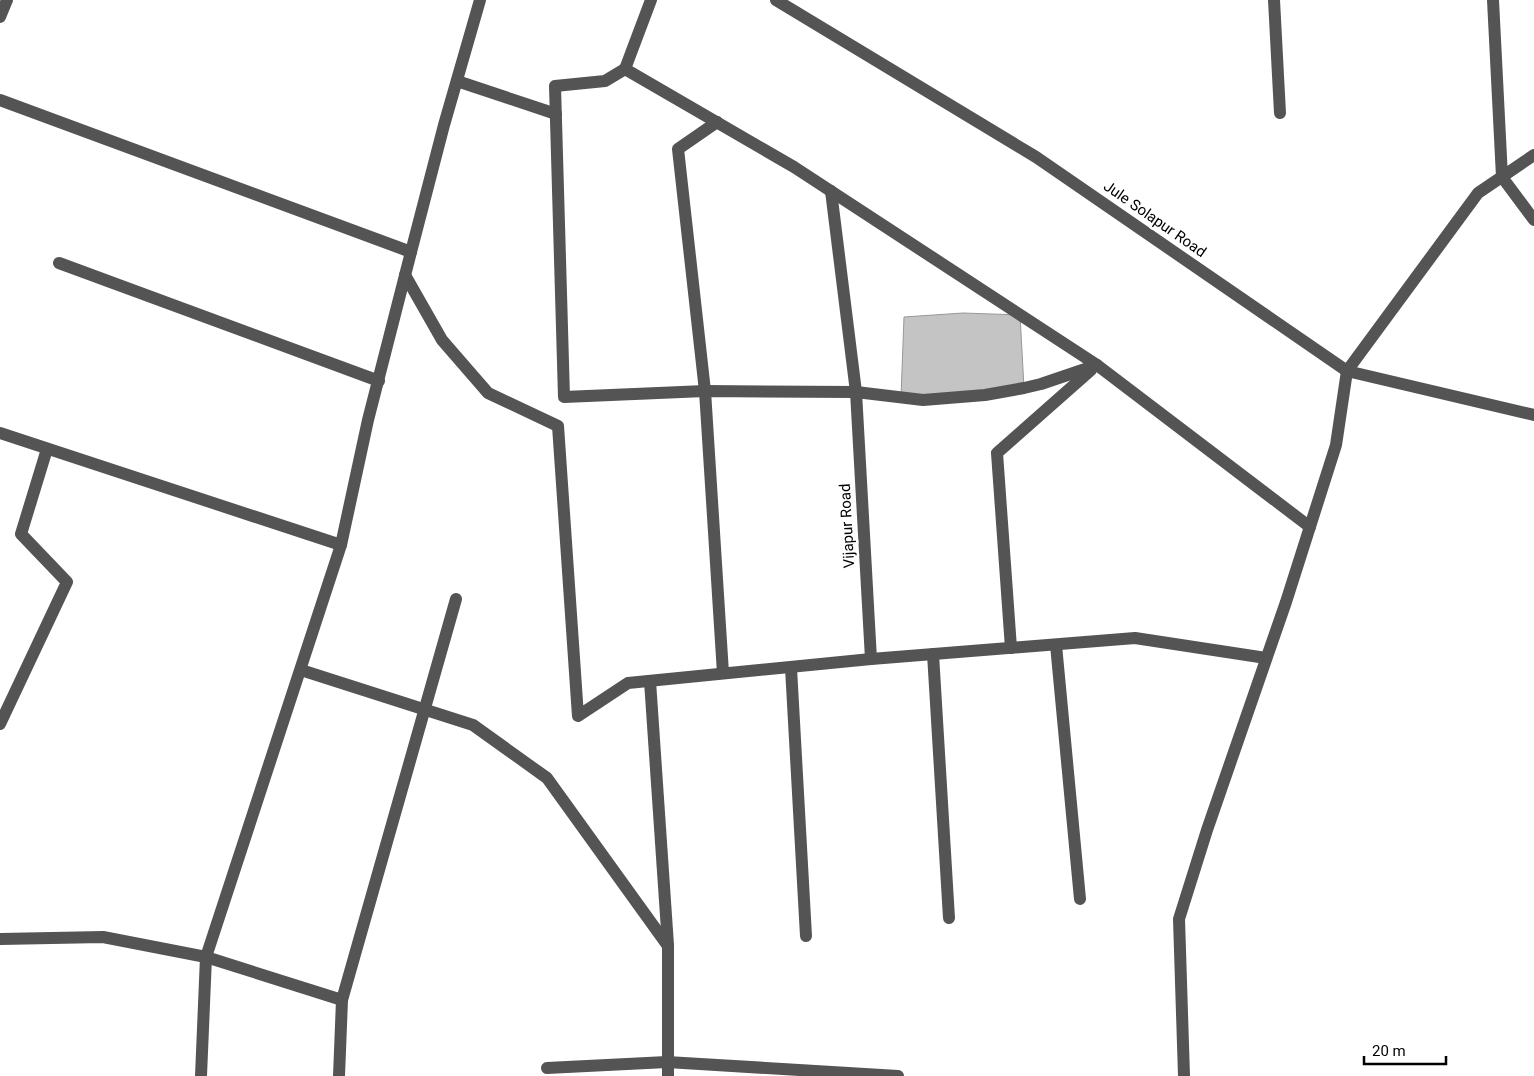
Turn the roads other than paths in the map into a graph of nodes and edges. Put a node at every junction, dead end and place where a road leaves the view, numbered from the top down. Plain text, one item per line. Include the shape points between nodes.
1 (7, 0) edge
2 (480, 0) edge
3 (651, 0) edge
4 (776, 0) edge
5 (1274, 0) edge
6 (1493, 0) edge
7 (0, 17) edge
8 (625, 69) junction
9 (457, 81) junction
10 (0, 100) edge
11 (1280, 113) dead end
12 (556, 114) junction
13 (717, 122) junction
14 (1534, 155) edge
15 (1502, 177) junction
16 (831, 191) junction
17 (1534, 220) edge
18 (411, 252) junction
19 (60, 263) dead end
20 (406, 276) junction
21 (1097, 365) junction
22 (1347, 371) junction
23 (379, 381) junction
24 (705, 391) junction
25 (856, 392) junction
26 (1534, 415) edge
27 (0, 434) edge
28 (47, 449) junction
29 (1310, 527) junction
30 (341, 545) junction
31 (456, 599) dead end
32 (1056, 644) junction
33 (1012, 648) junction
34 (934, 654) junction
35 (1266, 658) junction
36 (871, 659) junction
37 (791, 668) junction
38 (301, 670) junction
39 (723, 673) junction
40 (650, 681) junction
41 (424, 710) junction
42 (0, 724) edge
43 (1080, 899) dead end
44 (949, 918) dead end
45 (806, 936) dead end
46 (0, 939) edge
47 (668, 946) junction
48 (206, 957) junction
49 (342, 1000) junction
50 (667, 1062) junction
51 (547, 1068) dead end
52 (201, 1076) edge
53 (339, 1076) edge
54 (668, 1076) edge
55 (898, 1076) edge
56 (1184, 1076) edge

1 - 7 street
2 - 9 street
3 - 8 street
4 - 22 street, Jule Solapur Road via 1036,157
5 - 11 street
6 - 15 street
8 - 12 street via 605,82 555,86
8 - 13 street
9 - 12 street
9 - 18 street
10 - 18 street
12 - 24 street via 564,397
13 - 16 street
13 - 24 street via 678,149
14 - 15 street
15 - 17 street
15 - 22 street via 1478,193
16 - 21 street
16 - 25 street, Vijapur Road
18 - 20 street
19 - 23 street
20 - 23 street
20 - 40 street via 442,340 488,393 558,426 578,716 628,683
21 - 25 street via 1041,384 985,395 923,400
21 - 29 street
21 - 33 street via 997,453
22 - 26 street, Jule Solapur Road
22 - 29 street via 1336,445
23 - 30 street
24 - 25 street
24 - 39 street
25 - 36 street, Vijapur Road
27 - 28 street
28 - 30 street
28 - 42 street via 21,534 66,582
29 - 35 street
30 - 38 street
31 - 41 street
32 - 33 street
32 - 35 street via 1135,638
32 - 43 street
33 - 34 street
34 - 36 street
34 - 44 street
35 - 56 street via 1178,919
36 - 37 street
37 - 39 street
37 - 45 street
38 - 41 street
38 - 48 street
39 - 40 street
40 - 47 street
41 - 47 street via 473,726 546,778
41 - 49 street
46 - 48 street via 103,937
47 - 50 street
48 - 49 street
48 - 52 street
49 - 53 street
50 - 51 street
50 - 54 street
50 - 55 street

